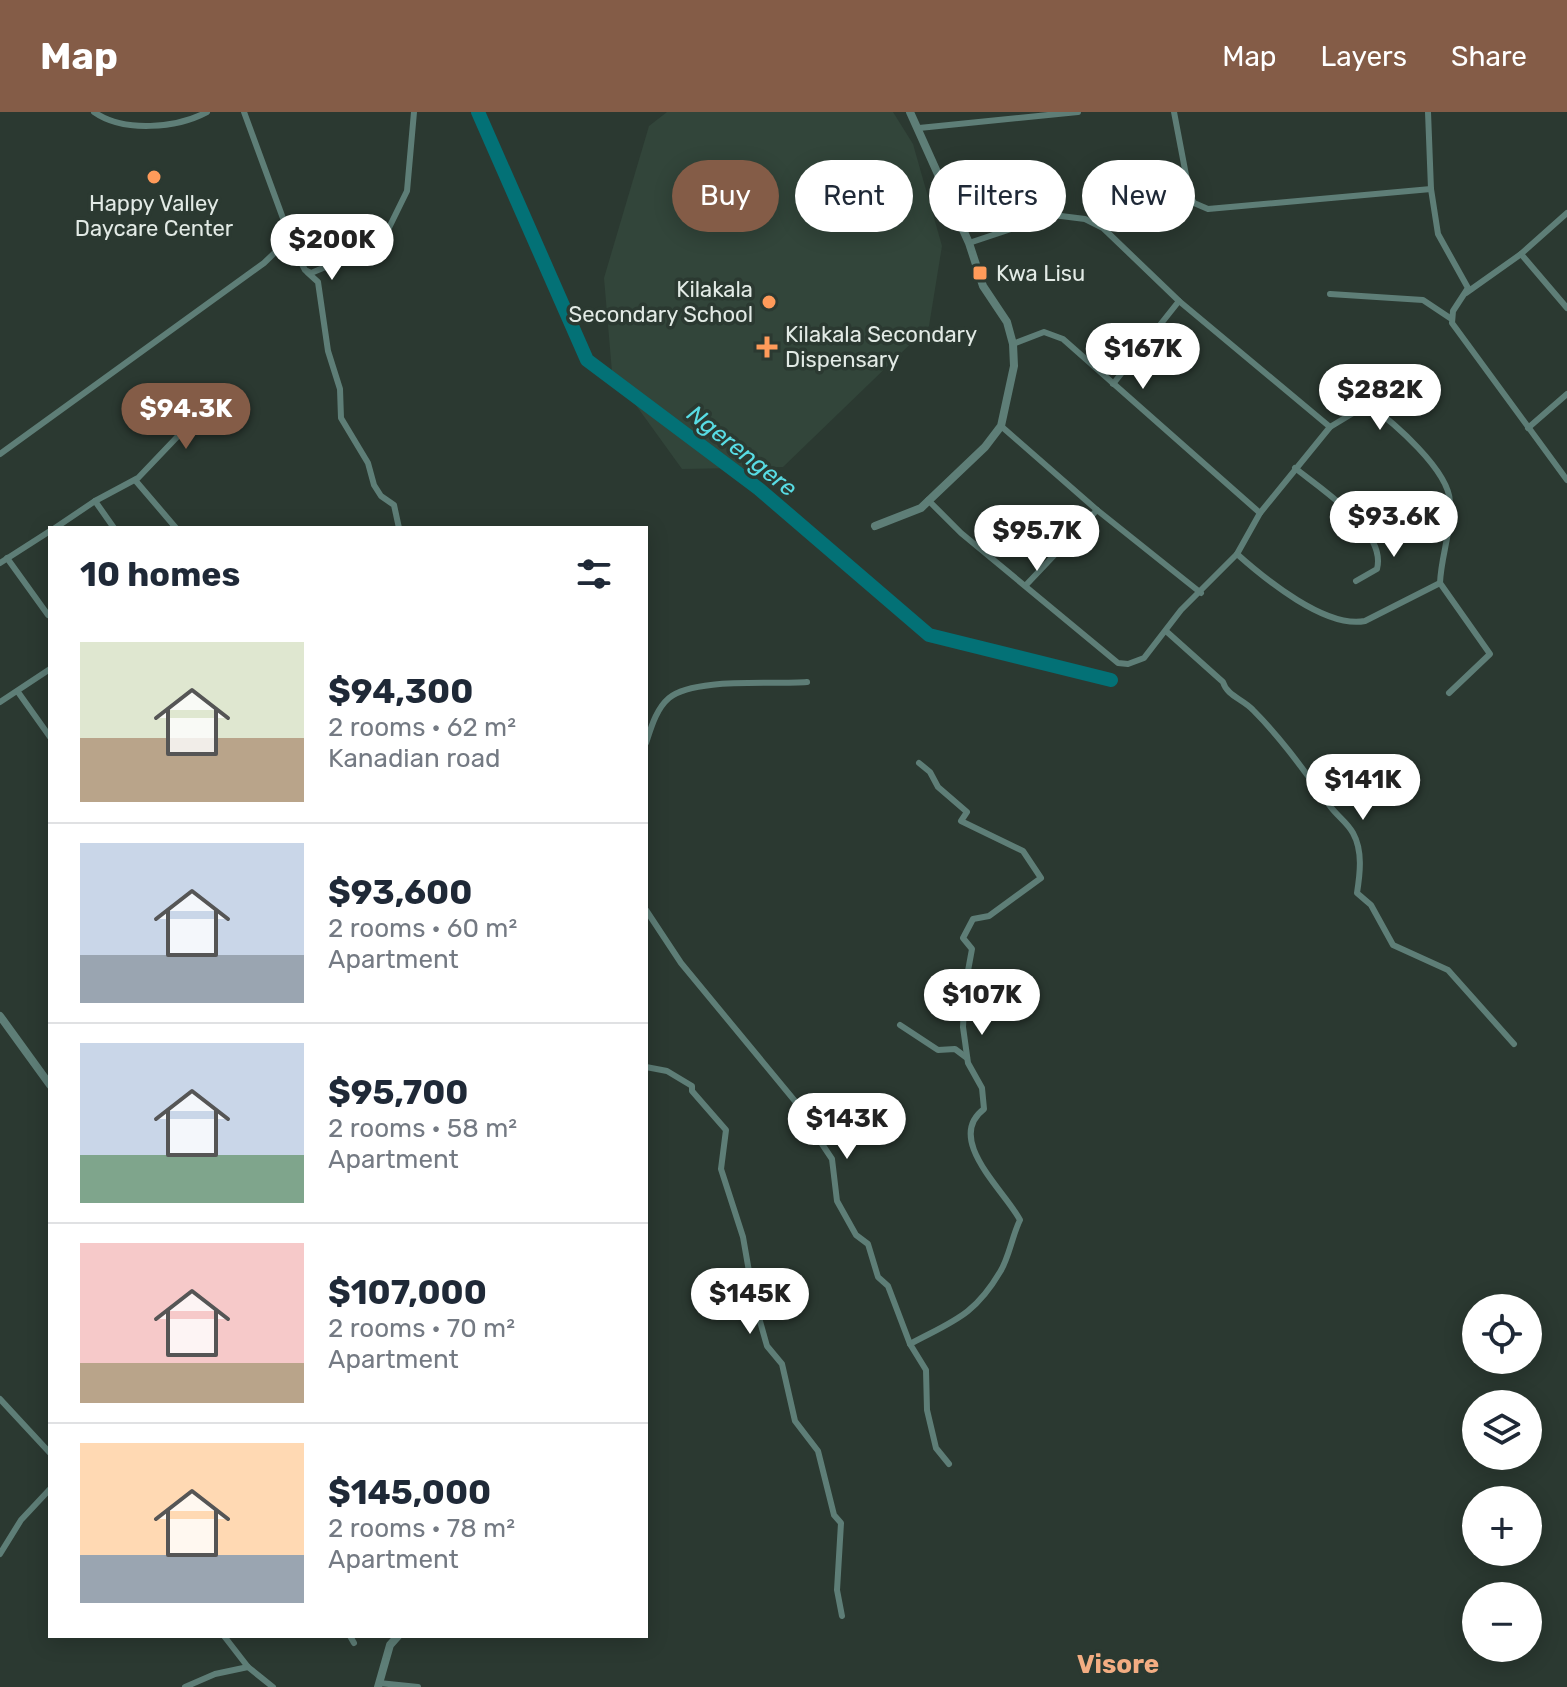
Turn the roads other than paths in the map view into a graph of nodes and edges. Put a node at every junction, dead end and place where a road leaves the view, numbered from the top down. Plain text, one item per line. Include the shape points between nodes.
1 (94, 112) edge
2 (207, 112) edge
3 (244, 112) edge
4 (414, 112) edge
5 (910, 112) edge
6 (994, 112) edge
7 (1078, 112) edge
8 (1174, 112) edge
9 (1428, 112) edge
10 (999, 121) junction
11 (919, 128) junction
12 (1431, 189) junction
13 (1567, 213) edge
14 (290, 238) junction
15 (969, 243) junction
16 (1521, 254) junction
17 (307, 272) junction
18 (1466, 293) junction
19 (1330, 294) dead end
20 (1179, 301) junction
21 (1567, 308) edge
22 (1450, 318) junction
23 (1013, 344) junction
24 (1113, 384) junction
25 (1567, 394) edge
26 (225, 403) dead end
27 (1001, 426) junction
28 (1330, 427) junction
29 (1528, 428) junction
30 (0, 454) edge
31 (1295, 468) junction
32 (135, 480) junction
33 (1567, 480) edge
34 (928, 500) junction
35 (95, 501) junction
36 (1097, 510) junction
37 (1260, 513) junction
38 (58, 526) edge
39 (113, 526) edge
40 (174, 526) edge
41 (399, 526) edge
42 (875, 526) dead end
43 (48, 532) edge
44 (1237, 554) junction
45 (7, 558) junction
46 (0, 563) edge
47 (1356, 581) dead end
48 (1440, 583) junction
49 (1027, 584) junction
50 (1201, 593) junction
51 (48, 615) dead end
52 (1166, 631) junction
53 (48, 670) edge
54 (807, 682) dead end
55 (18, 692) junction
56 (1449, 693) dead end
57 (0, 702) edge
58 (48, 734) edge
59 (648, 739) edge
60 (919, 763) dead end
61 (648, 913) edge
62 (0, 1016) edge
63 (900, 1025) dead end
64 (1514, 1044) dead end
65 (967, 1058) junction
66 (648, 1067) edge
67 (48, 1082) edge
68 (910, 1344) junction
69 (0, 1399) edge
70 (48, 1451) edge
71 (949, 1464) dead end
72 (48, 1491) edge
73 (0, 1554) edge
74 (842, 1616) dead end
75 (226, 1638) edge
76 (396, 1638) edge
77 (248, 1667) junction
78 (378, 1685) edge
79 (185, 1687) edge
80 (273, 1687) edge
81 (418, 1687) edge

1 - 2 street via 159,127 180,125
3 - 14 street
4 - 17 street via 407,191 381,244
5 - 11 street
6 - 10 street
7 - 10 street
8 - 12 street via 1190,196 1208,209
9 - 12 street
10 - 11 street
11 - 15 street
12 - 18 street via 1438,234 1466,282
13 - 16 street
14 - 17 street
14 - 30 street via 264,263
15 - 20 street via 1053,215 1085,219 1103,228
15 - 23 street via 983,286 1007,322
16 - 18 street
16 - 21 street
17 - 41 street via 318,282 341,418 368,463 374,485 394,505
18 - 22 street
19 - 22 street via 1423,300
20 - 24 street
20 - 28 street
22 - 29 street
23 - 24 street via 1032,334 1056,334
23 - 27 street via 1012,383
24 - 37 street
25 - 29 street
26 - 32 street via 179,435
27 - 34 street via 967,467
27 - 36 street
28 - 31 street
28 - 48 street via 1368,404 1439,476 1451,507
29 - 33 street
31 - 37 street
31 - 47 street via 1361,522 1376,546 1377,569
32 - 35 street
32 - 40 street
34 - 42 street via 908,516
34 - 49 street
35 - 38 street
35 - 39 street
36 - 49 street
36 - 50 street
37 - 44 street
43 - 45 street
44 - 48 street via 1305,603 1353,622
44 - 50 street
45 - 46 street
45 - 51 street
48 - 56 street via 1490,654
49 - 52 street via 1121,664 1144,658
50 - 52 street
52 - 64 street via 1223,682 1226,692 1260,717 1343,819 1352,832 1361,869 1357,893 1371,905 1386,937 1409,955 1448,970
53 - 55 street
54 - 59 street via 713,685 681,692 663,705
55 - 57 street
55 - 58 street
60 - 65 street via 967,812 961,821 1023,851 1041,877 989,916 973,919 965,932 972,949 963,1022
61 - 68 street via 681,963 818,1129 832,1159 837,1201 856,1235 868,1244
62 - 67 street
63 - 65 street via 938,1050 955,1049
65 - 68 street via 982,1088 984,1109 978,1113 970,1143 1020,1220 985,1298
66 - 74 street via 667,1071 692,1086 726,1130 721,1169 743,1237 767,1346 782,1364 795,1421 815,1443 834,1515 841,1523 837,1590
68 - 71 street via 926,1370 927,1410 936,1448
69 - 70 street
72 - 73 street
75 - 77 street
76 - 78 street
77 - 79 street via 222,1671
77 - 80 street
78 - 81 street

